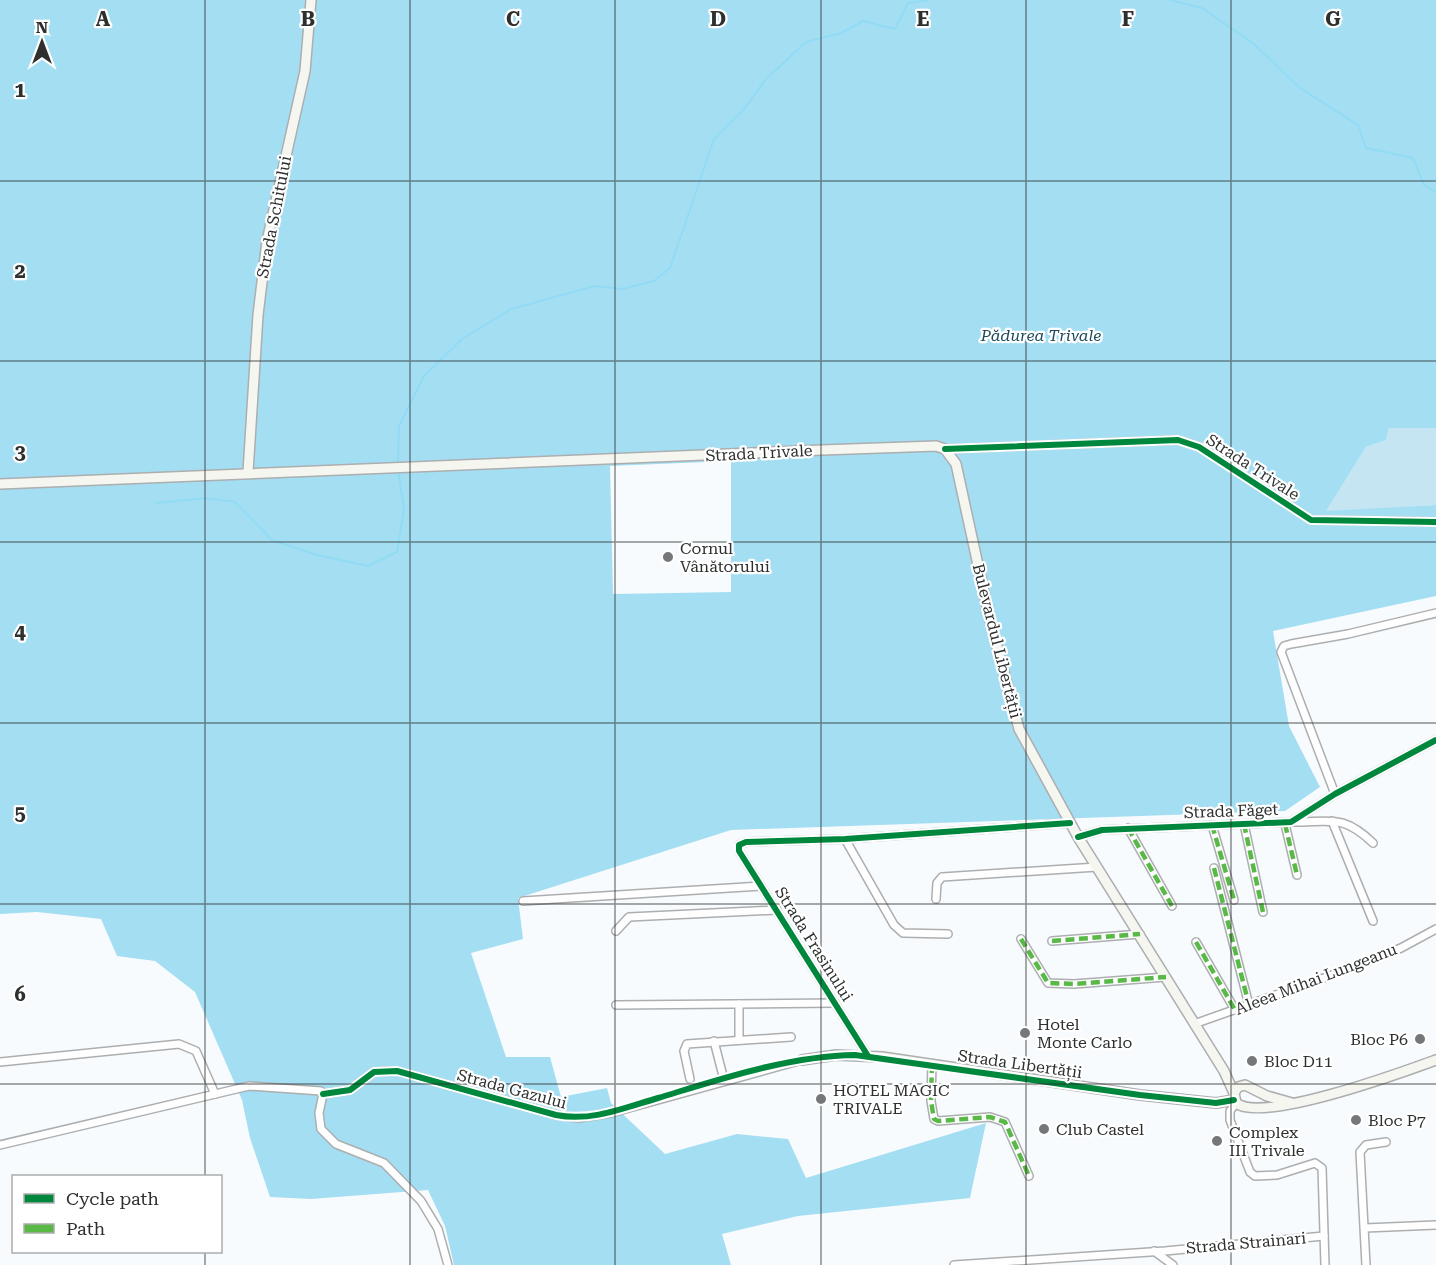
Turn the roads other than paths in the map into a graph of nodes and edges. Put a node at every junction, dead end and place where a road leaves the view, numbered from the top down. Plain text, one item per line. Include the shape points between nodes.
1 (311, 0) edge
2 (945, 449) junction
3 (248, 472) junction
4 (0, 484) edge
5 (1436, 522) edge
6 (1436, 613) edge
7 (1436, 740) edge
8 (1335, 794) junction
9 (1332, 821) junction
10 (1288, 823) junction
11 (1070, 824) junction
12 (1244, 824) junction
13 (1212, 825) junction
14 (1128, 828) junction
15 (1078, 837) junction
16 (845, 839) junction
17 (1373, 843) dead end
18 (1096, 867) junction
19 (1214, 868) dead end
20 (1297, 875) dead end
21 (761, 886) junction
22 (936, 899) dead end
23 (1234, 900) dead end
24 (524, 901) dead end
25 (1173, 906) dead end
26 (777, 910) junction
27 (1263, 912) dead end
28 (1373, 921) dead end
29 (1436, 929) edge
30 (616, 931) dead end
31 (948, 934) dead end
32 (1140, 934) junction
33 (1021, 939) dead end
34 (1052, 941) dead end
35 (1196, 942) dead end
36 (1166, 977) junction
37 (835, 1002) junction
38 (739, 1004) junction
39 (616, 1005) dead end
40 (1249, 1005) junction
41 (1234, 1010) junction
42 (1194, 1024) junction
43 (790, 1037) dead end
44 (739, 1040) junction
45 (714, 1041) junction
46 (868, 1056) junction
47 (802, 1060) joint
48 (1436, 1060) edge
49 (0, 1062) edge
50 (932, 1064) junction
51 (1224, 1071) junction
52 (690, 1079) dead end
53 (724, 1080) junction
54 (1245, 1085) junction
55 (1254, 1091) junction
56 (215, 1094) junction
57 (323, 1094) junction
58 (1235, 1099) junction
59 (1292, 1104) junction
60 (1250, 1106) junction
61 (1386, 1142) dead end
62 (0, 1145) edge
63 (1029, 1176) dead end
64 (1436, 1226) edge
65 (1365, 1228) junction
66 (1324, 1236) junction
67 (1154, 1251) junction
68 (1015, 1262) edge
69 (448, 1265) edge
70 (954, 1265) edge
71 (1173, 1265) edge
72 (1325, 1265) edge
73 (1366, 1265) edge

1 - 3 main road, Strada Schitului via 305,71 267,241
2 - 3 main road, Strada Trivale via 936,446
2 - 5 street, Strada Trivale via 1178,440 1199,447 1311,520
2 - 11 main road, Bulevardul Libertății via 956,464 990,620 1019,729
3 - 4 main road, Strada Trivale
6 - 8 street via 1291,644 1281,651
7 - 8 street, Strada Făget
8 - 10 street, Strada Făget
9 - 10 street
9 - 17 street via 1349,824
9 - 28 street
10 - 12 street, Strada Făget
10 - 20 street
11 - 15 main road, Bulevardul Libertății
11 - 16 street
12 - 13 street, Strada Făget
12 - 27 street
13 - 14 street, Strada Făget
13 - 23 street
14 - 15 street, Strada Făget
14 - 25 street
15 - 18 main road, Bulevardul Libertății
16 - 21 street, Strada Frasinului via 739,845
16 - 31 street via 894,925 903,933
18 - 22 street via 942,877 938,878
18 - 32 main road, Bulevardul Libertății
19 - 40 street
21 - 24 street
21 - 26 street, Strada Frasinului
26 - 30 street via 629,917
26 - 37 street, Strada Frasinului
29 - 40 street, Aleea Mihai Lungeanu via 1390,952
32 - 34 street
32 - 36 main road, Bulevardul Libertății
33 - 36 street via 1048,983
35 - 41 street
36 - 42 main road, Bulevardul Libertății
37 - 38 street
37 - 46 street, Strada Frasinului
38 - 39 street
38 - 44 street
40 - 41 street, Aleea Mihai Lungeanu
41 - 42 street, Aleea Mihai Lungeanu
42 - 51 main road, Bulevardul Libertății
43 - 44 street
44 - 45 street
45 - 52 street via 693,1042 685,1047
45 - 53 street
46 - 47 main road, Strada Libertății
46 - 50 main road, Strada Libertății
47 - 53 street, Strada Gazului
48 - 59 main road via 1340,1093
49 - 56 street via 178,1044 196,1051
50 - 58 main road, Strada Libertății via 1140,1095 1216,1103
50 - 63 street via 934,1119 990,1117 1005,1122
51 - 54 main road, Bulevardul Libertății
51 - 58 main road, Bulevardul Libertății
53 - 57 street, Strada Gazului via 579,1119 391,1071 374,1072 343,1092
54 - 55 main road
54 - 58 main road via 1238,1088
55 - 59 main road
55 - 60 main road via 1256,1098
56 - 57 street via 262,1085
56 - 62 street
57 - 69 street via 321,1130 336,1144 384,1163 422,1202 438,1229
58 - 60 main road via 1242,1107
58 - 66 street via 1230,1120 1254,1176 1264,1178 1319,1164 1322,1168
59 - 60 main road
61 - 65 street via 1366,1145 1360,1152
64 - 65 street
65 - 73 street
66 - 67 street, Strada Strainari
66 - 72 street
67 - 68 street, Strada Strainari
67 - 71 street
68 - 70 street, Strada Strainari

